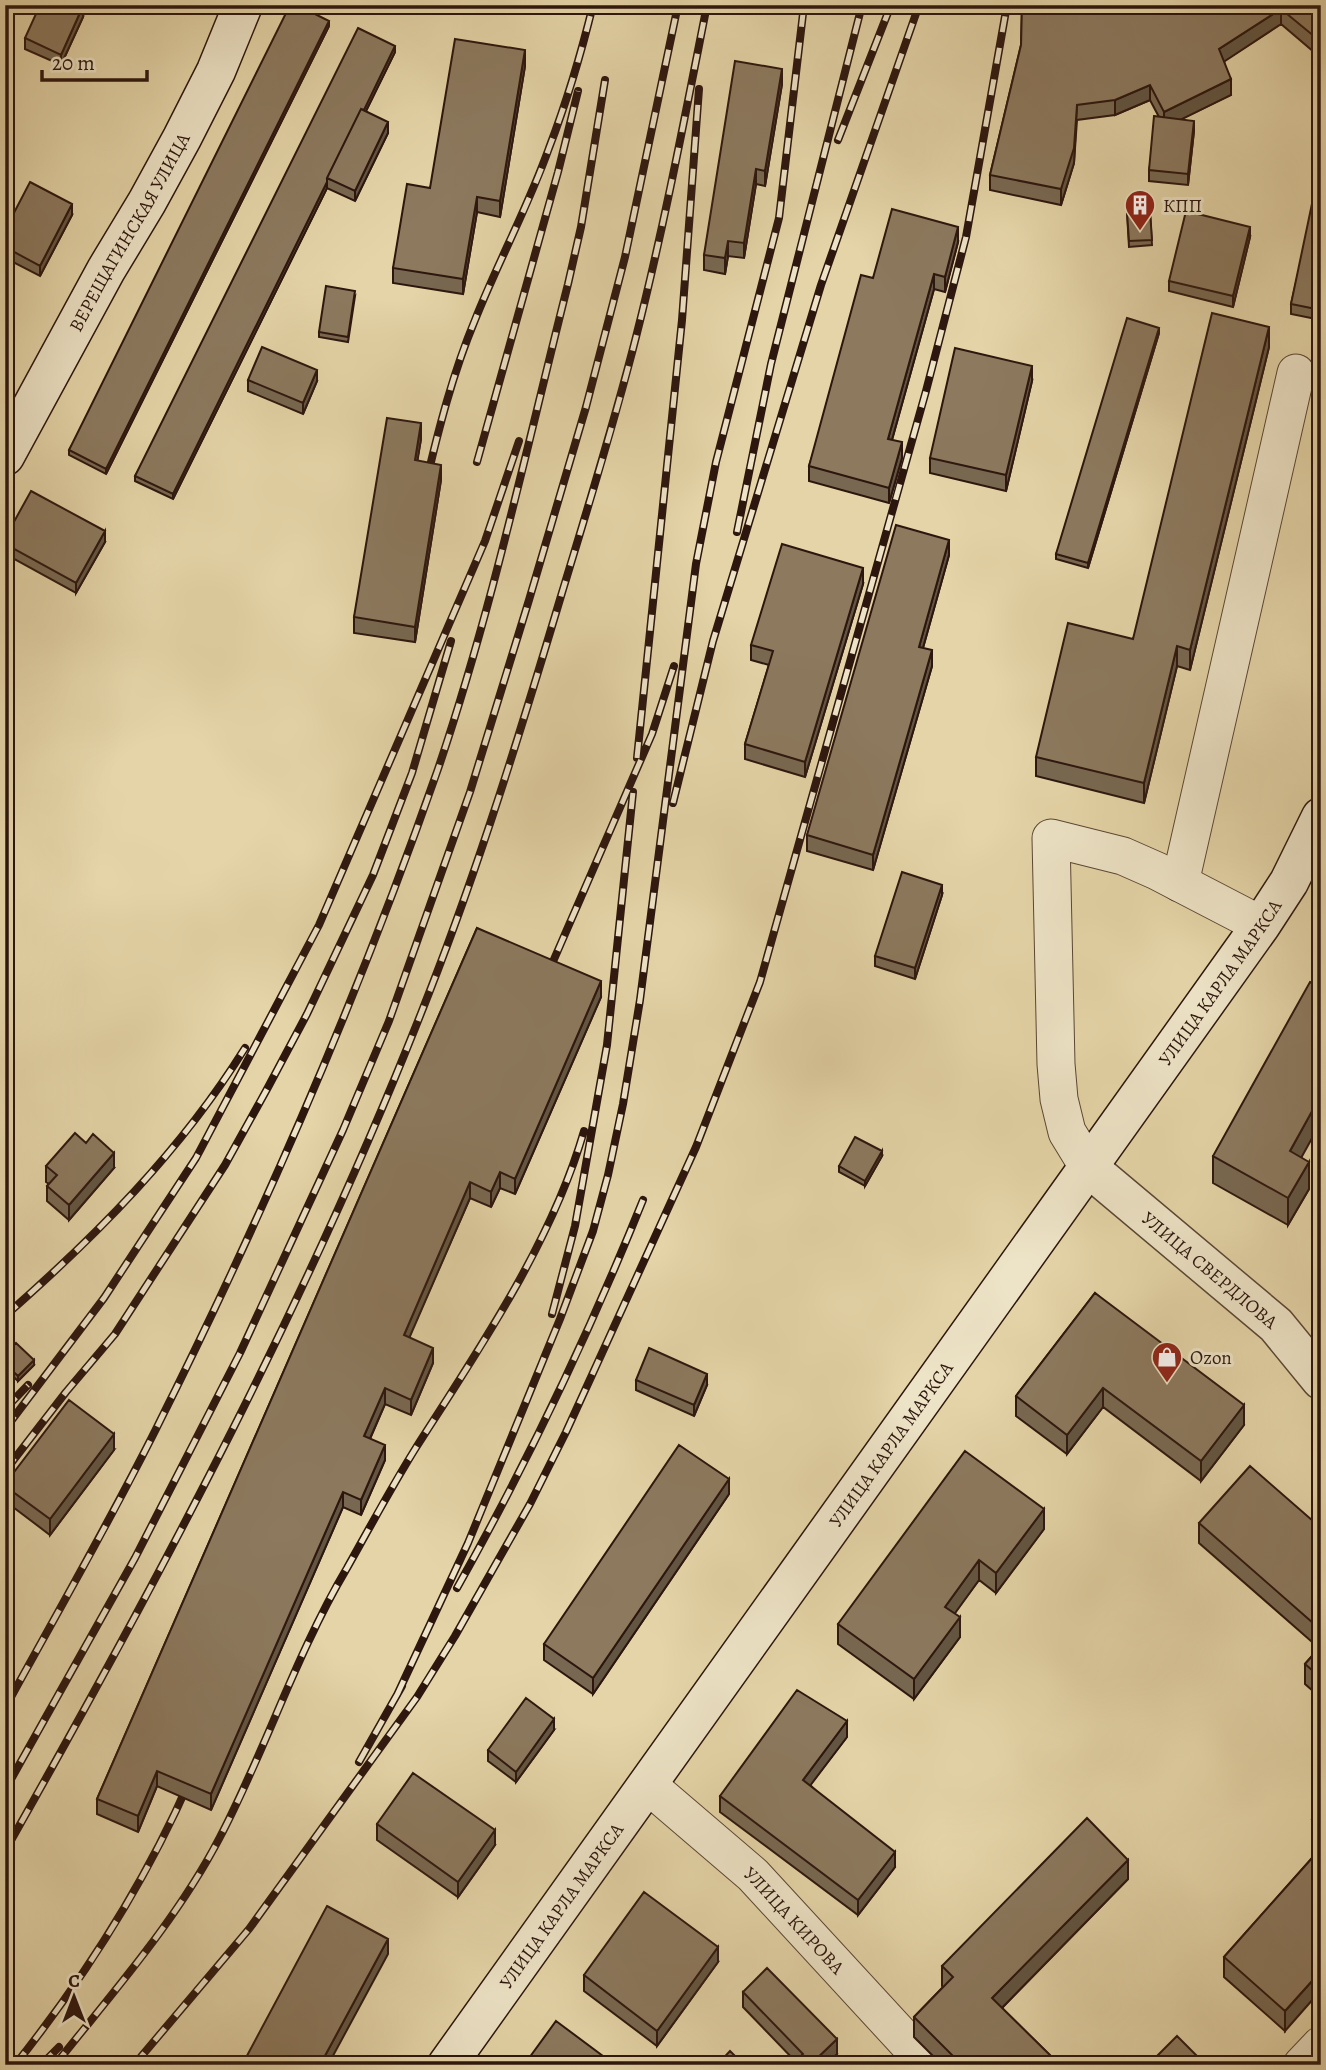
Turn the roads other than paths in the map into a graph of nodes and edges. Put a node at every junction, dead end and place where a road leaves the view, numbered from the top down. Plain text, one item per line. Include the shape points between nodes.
1 (243, 5) edge
2 (1296, 373) dead end
3 (5, 456) edge
4 (1321, 817) edge
5 (1180, 883) junction
6 (1261, 925) junction
7 (1088, 1167) junction
8 (1321, 1380) edge
9 (649, 1786) junction
10 (1321, 2045) edge
11 (447, 2065) edge
12 (928, 2065) edge
13 (1302, 2065) edge

1 - 3 main road, ВЕРЕЩАГИНСКАЯ УЛИЦА via 182,138
2 - 5 street
4 - 6 main road, УЛИЦА КАРЛА МАРКСА via 1289,882
5 - 6 street
5 - 7 street via 1123,856 1051,838 1059,1099 1067,1132
6 - 7 main road, УЛИЦА КАРЛА МАРКСА
7 - 8 main road, УЛИЦА СВЕРДЛОВА via 1276,1325
7 - 9 main road, УЛИЦА КАРЛА МАРКСА
9 - 11 main road, УЛИЦА КАРЛА МАРКСА
9 - 12 street, УЛИЦА КИРОВА via 753,1875
10 - 13 street

